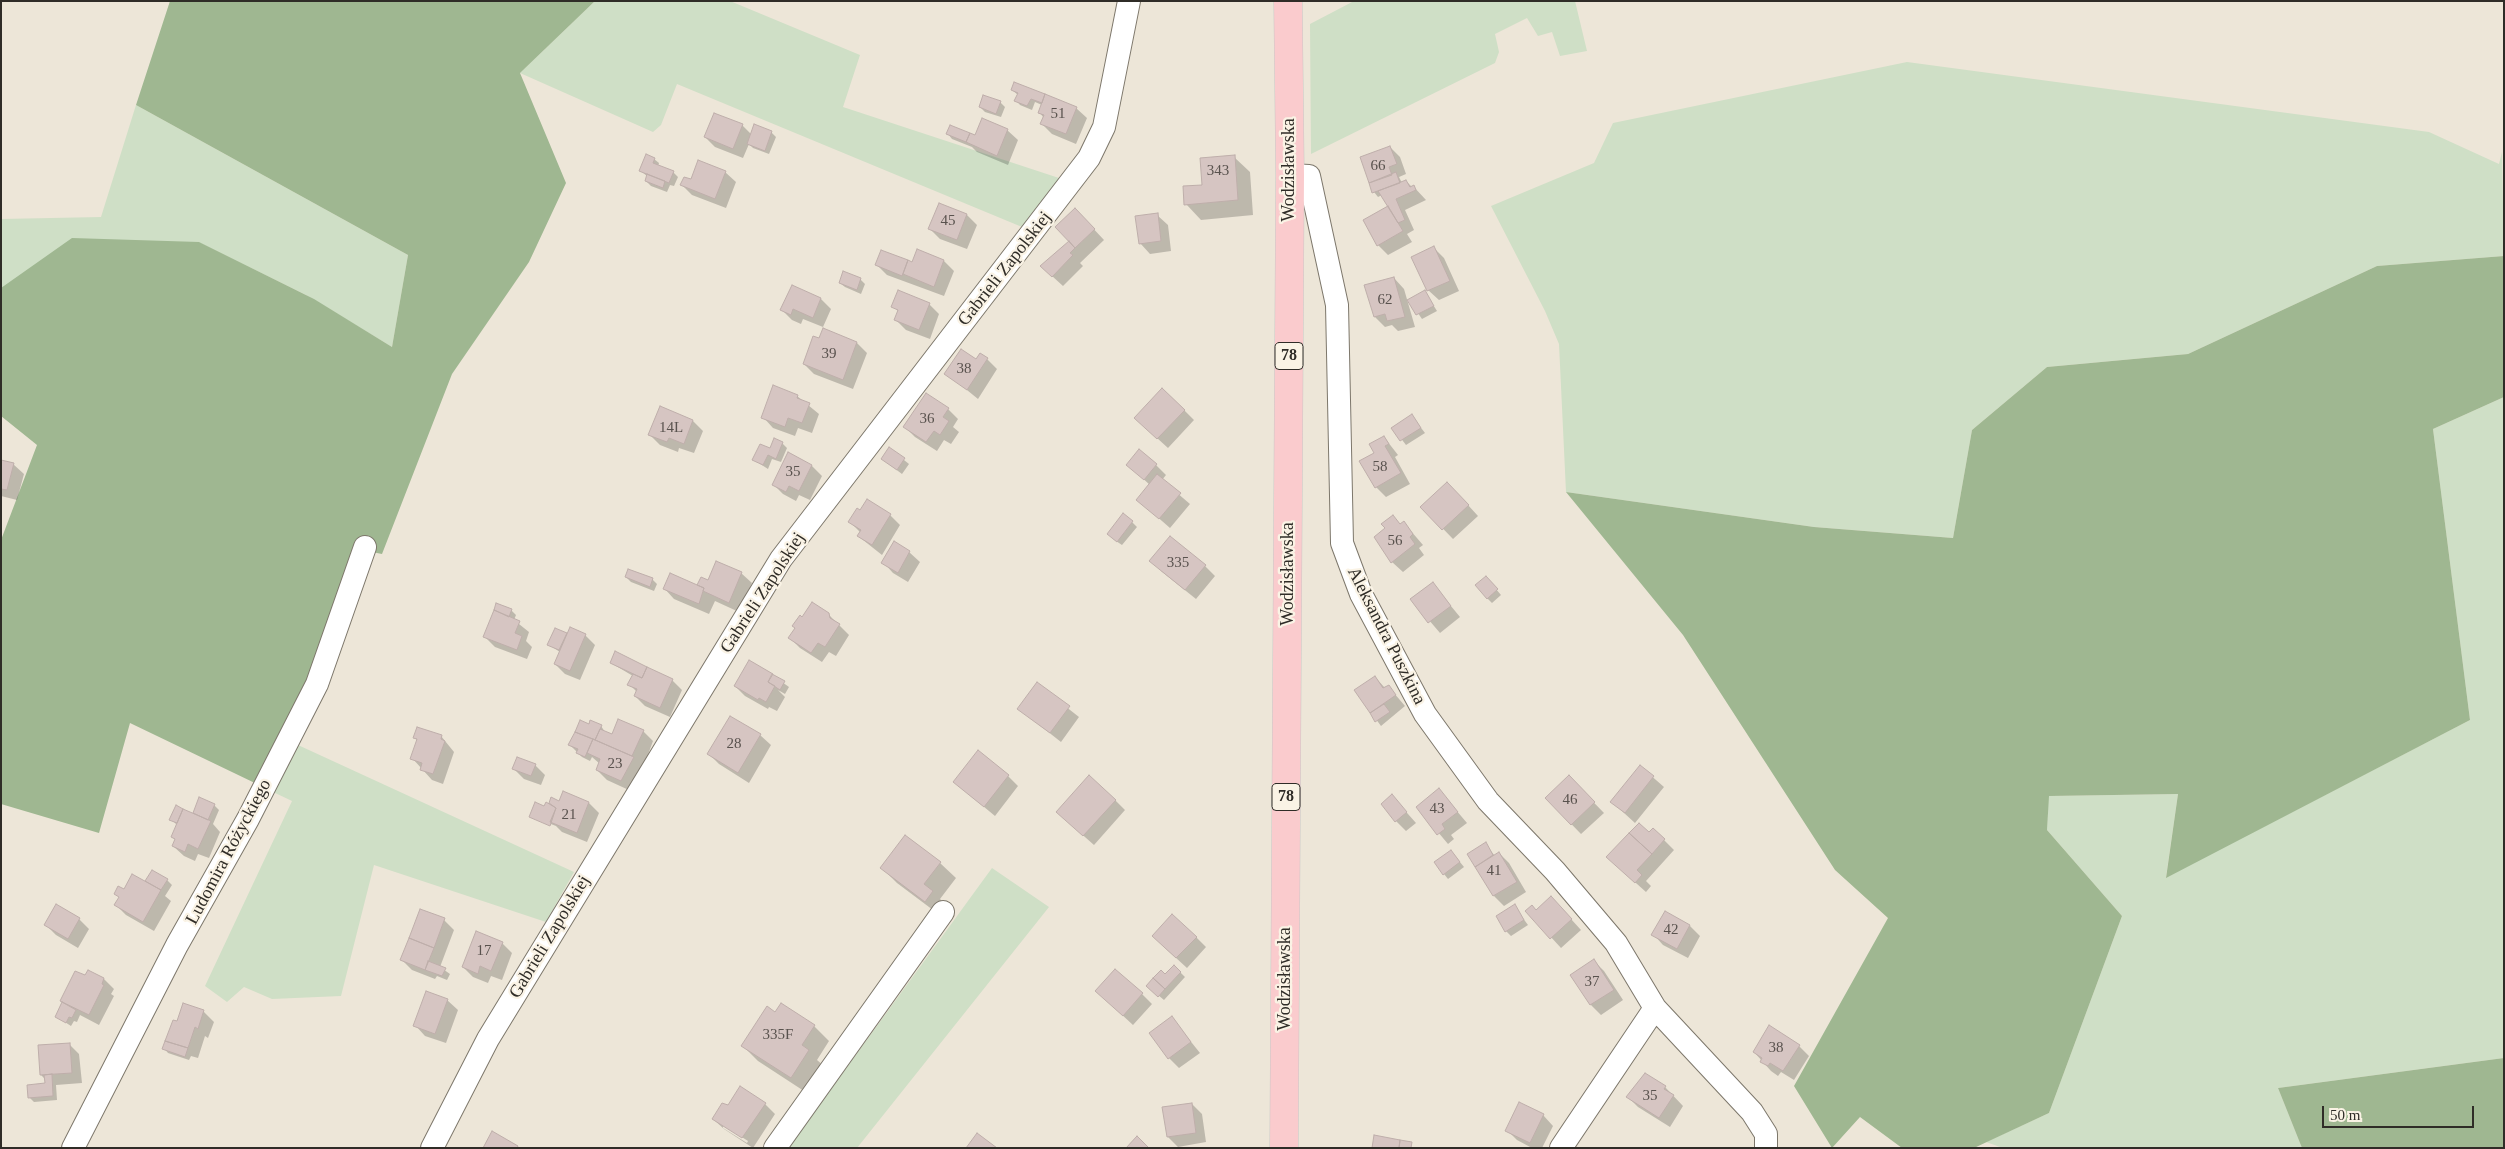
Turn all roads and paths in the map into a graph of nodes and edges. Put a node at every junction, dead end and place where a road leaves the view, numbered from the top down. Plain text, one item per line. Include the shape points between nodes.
1 (1129, 1) edge
2 (1288, 1) edge
3 (1290, 175) junction
4 (365, 547) dead end
5 (943, 912) dead end
6 (1655, 1008) junction
7 (72, 1148) edge
8 (432, 1148) edge
9 (775, 1148) edge
10 (1284, 1148) edge
11 (1561, 1148) edge
12 (1766, 1148) edge

1 - 8 street, Gabrieli Zapolskiej via 1104,127 1090,158 781,559 488,1039
2 - 3 main road, Wodzisławska / 78
3 - 6 street, Aleksandra Puszkina via 1309,176 1337,305 1342,544 1361,594 1425,714 1488,801 1555,871 1616,943
3 - 10 main road, Wodzisławska / 78
4 - 7 street, Ludomira Różyckiego via 317,684
5 - 9 street
6 - 11 street
6 - 12 street, Aleksandra Puszkina via 1752,1112 1766,1134

